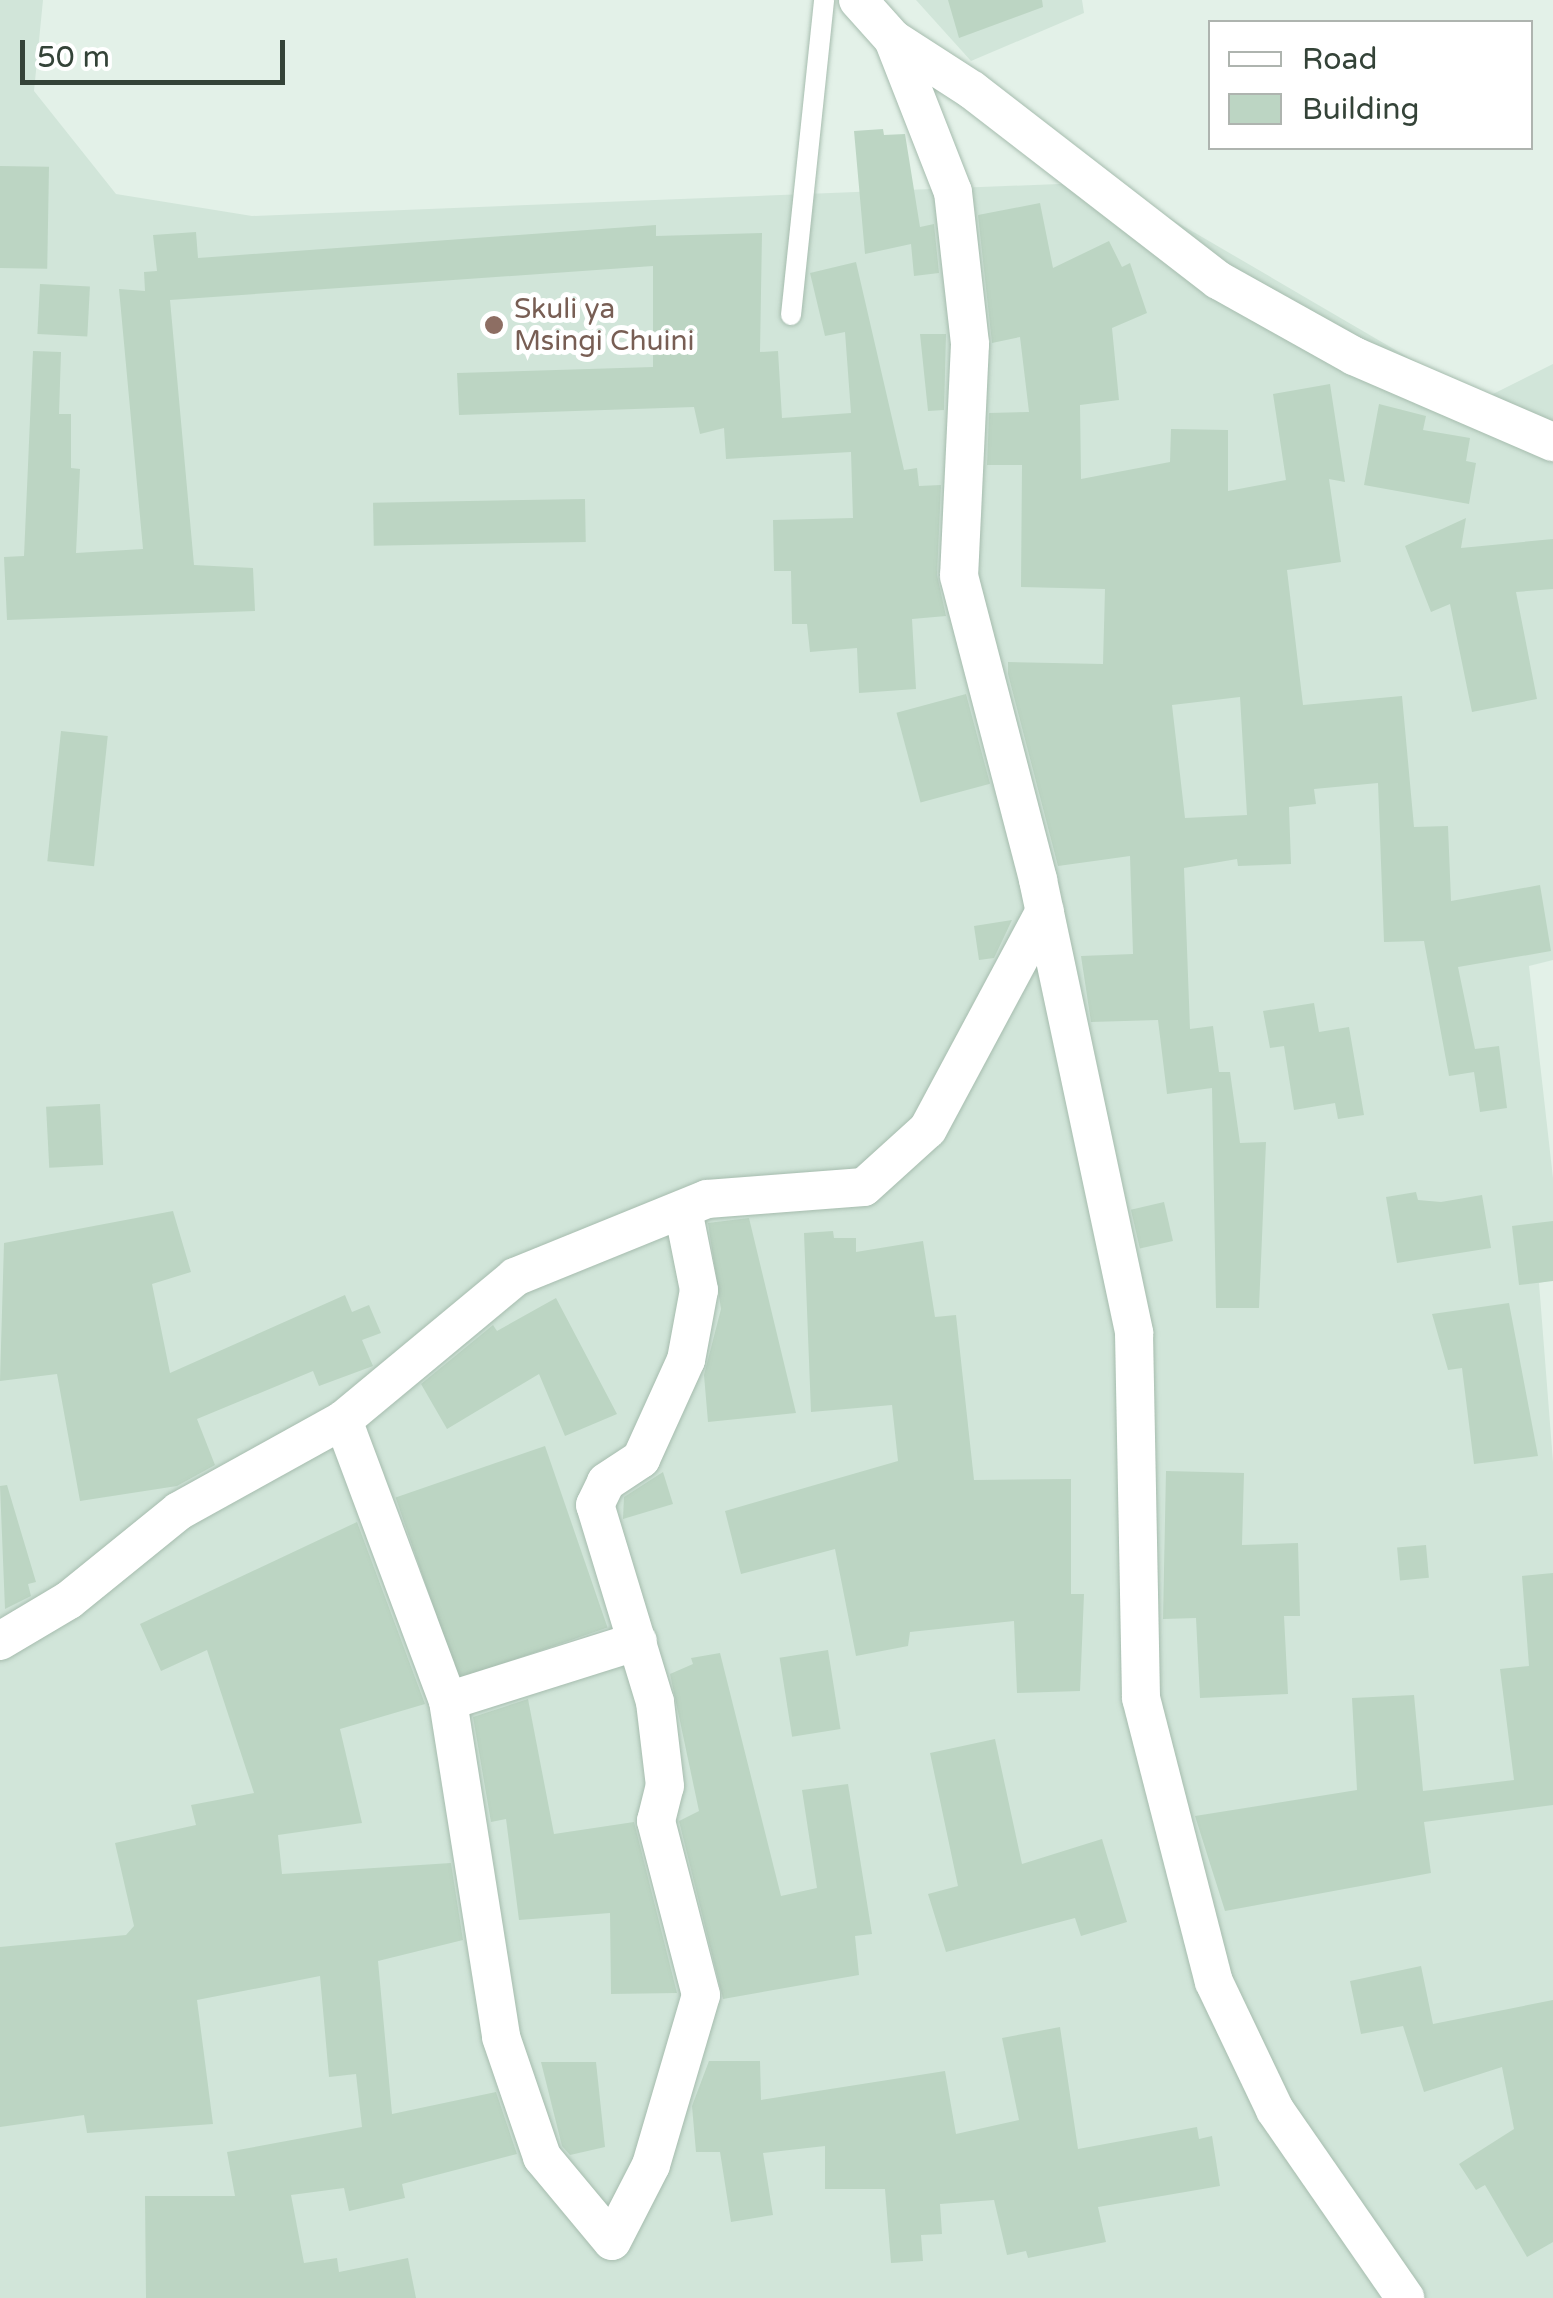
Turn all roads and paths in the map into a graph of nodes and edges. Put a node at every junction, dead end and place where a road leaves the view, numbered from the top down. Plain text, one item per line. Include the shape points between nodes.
1 (824, 0) edge
2 (858, 0) edge
3 (892, 38) junction
4 (791, 315) dead end
5 (1553, 442) edge
6 (1045, 911) junction
7 (683, 1210) junction
8 (343, 1420) junction
9 (0, 1640) edge
10 (638, 1641) junction
11 (448, 1701) junction
12 (1405, 2298) edge

1 - 4 lane
2 - 3 street
3 - 5 street via 972,90 1218,280 1354,356
3 - 6 street via 953,192 970,344 959,576
6 - 7 street via 928,1129 864,1187 735,1194
6 - 12 street via 1134,1332 1141,1698 1188,1884 1214,1982 1274,2110
7 - 8 street via 515,1278
7 - 10 street via 699,1290 686,1360 641,1459 606,1482 595,1505
8 - 9 street via 179,1511 69,1600
8 - 11 street
10 - 11 street
10 - 11 street via 665,1786 656,1821 701,1994 651,2164 612,2242 542,2157 501,2037

